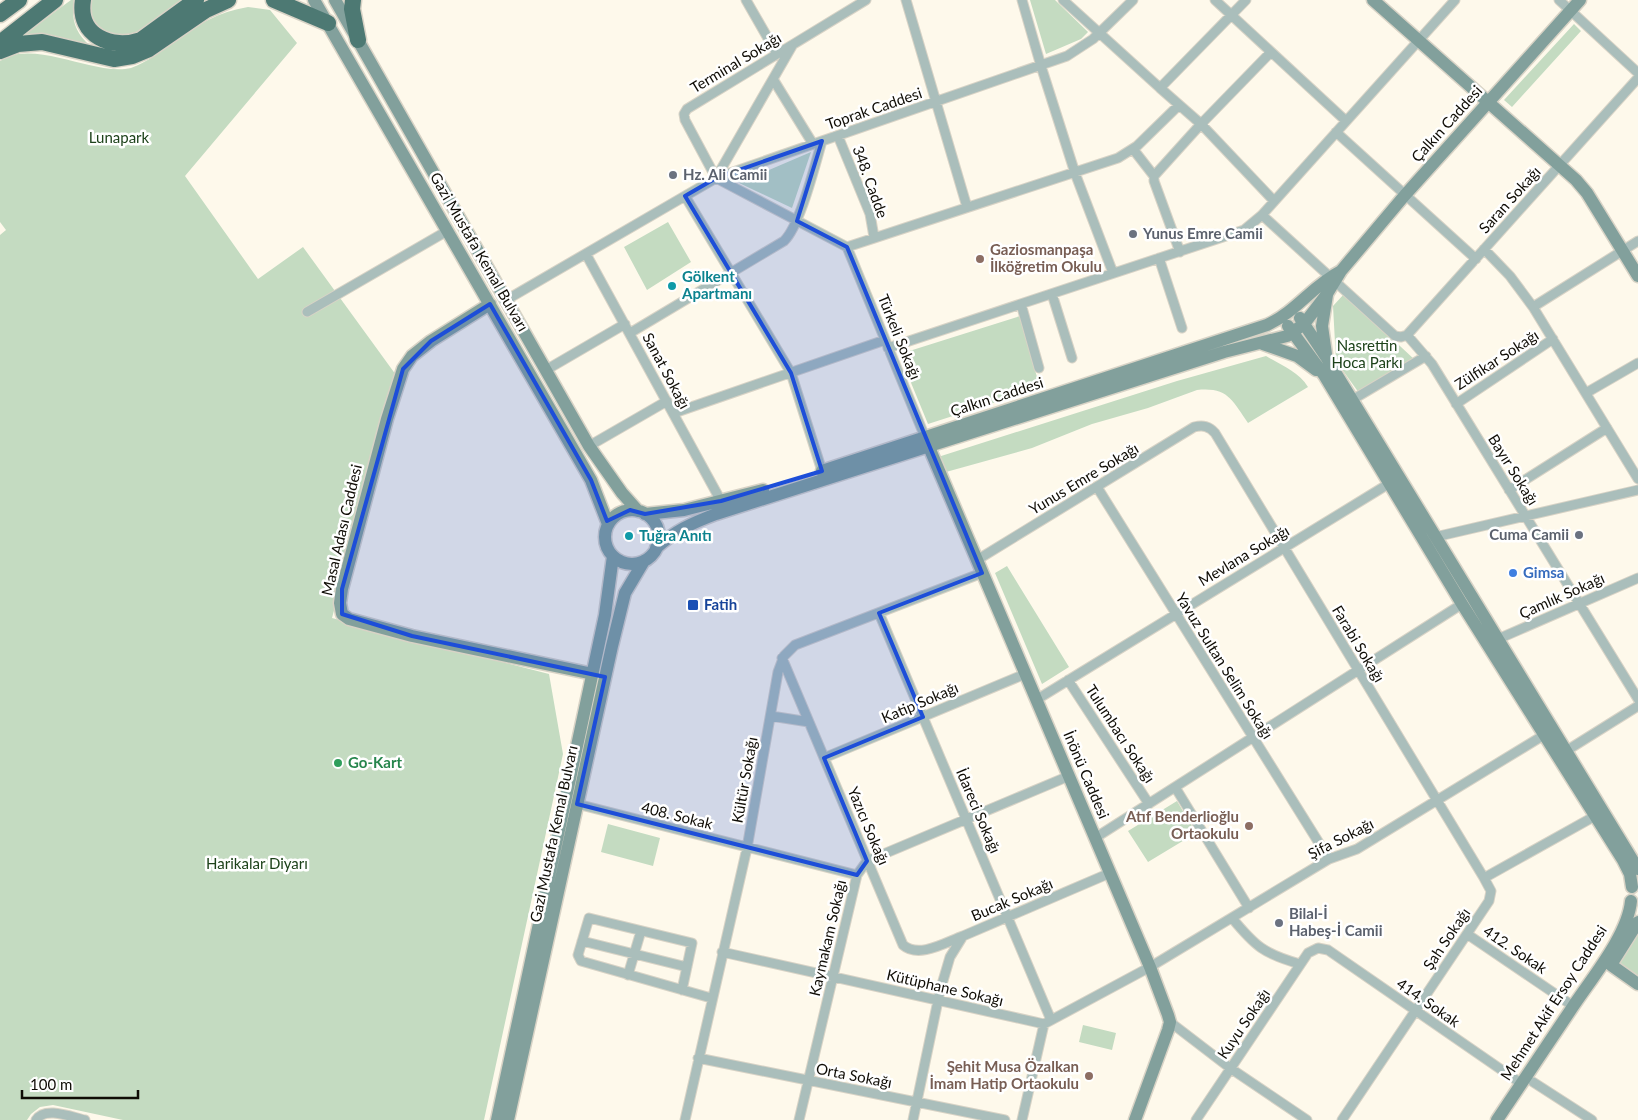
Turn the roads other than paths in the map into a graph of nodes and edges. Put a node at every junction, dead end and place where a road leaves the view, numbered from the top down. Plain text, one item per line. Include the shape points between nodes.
1 (19, 0) edge
2 (55, 0) edge
3 (83, 0) edge
4 (196, 0) edge
5 (228, 0) edge
6 (274, 0) edge
7 (314, 0) edge
8 (335, 0) edge
9 (353, 0) edge
10 (746, 0) edge
11 (866, 0) edge
12 (906, 0) edge
13 (1022, 0) edge
14 (1063, 0) edge
15 (1133, 0) edge
16 (1215, 0) edge
17 (1246, 0) edge
18 (1373, 0) edge
19 (1455, 0) edge
20 (1559, 0) edge
21 (1580, 0) edge
22 (1571, 10) junction
23 (0, 14) edge
24 (1231, 15) junction
25 (328, 23) junction
26 (1099, 34) junction
27 (358, 40) junction
28 (1418, 41) junction
29 (0, 43) edge
30 (793, 45) junction
31 (0, 52) edge
32 (1271, 52) junction
33 (777, 54) junction
34 (1041, 66) junction
35 (1638, 73) edge
36 (1638, 78) edge
37 (773, 79) junction
38 (1160, 88) junction
39 (937, 102) junction
40 (1488, 102) junction
41 (1179, 105) junction
42 (1346, 121) junction
43 (1201, 124) junction
44 (1336, 132) junction
45 (838, 136) junction
46 (818, 143) junction
47 (1133, 149) junction
48 (1560, 165) junction
49 (1075, 172) junction
50 (1154, 176) junction
51 (716, 178) junction
52 (1405, 195) junction
53 (685, 196) junction
54 (1274, 201) junction
55 (967, 207) junction
56 (1262, 215) junction
57 (797, 221) junction
58 (447, 231) junction
59 (874, 237) junction
60 (1638, 241) edge
61 (847, 247) junction
62 (1484, 249) junction
63 (1623, 250) junction
64 (1180, 252) junction
65 (586, 254) junction
66 (1159, 258) junction
67 (1476, 259) junction
68 (731, 273) junction
69 (1113, 273) junction
70 (1638, 276) edge
71 (1335, 277) junction
72 (1052, 294) junction
73 (1327, 294) junction
74 (506, 300) junction
75 (490, 304) junction
76 (1021, 304) junction
77 (1533, 308) junction
78 (1294, 309) junction
79 (307, 312) dead end
80 (1282, 318) junction
81 (625, 324) junction
82 (1304, 324) junction
83 (1182, 328) dead end
84 (630, 333) junction
85 (1293, 333) junction
86 (1404, 336) junction
87 (1553, 339) junction
88 (887, 344) junction
89 (1263, 344) junction
90 (1426, 356) junction
91 (1326, 357) junction
92 (1072, 358) dead end
93 (1638, 363) edge
94 (1039, 368) dead end
95 (546, 370) junction
96 (791, 373) junction
97 (1324, 375) junction
98 (1586, 394) junction
99 (1352, 400) junction
100 (667, 401) junction
101 (1456, 404) junction
102 (674, 413) junction
103 (1207, 427) joint
104 (1607, 428) junction
105 (927, 442) junction
106 (589, 446) junction
107 (822, 471) junction
108 (1638, 479) edge
109 (1390, 483) junction
110 (1096, 487) junction
111 (1509, 490) junction
112 (1638, 490) edge
113 (721, 502) junction
114 (642, 512) junction
115 (1526, 516) junction
116 (608, 524) junction
117 (1435, 537) junction
118 (1284, 547) junction
119 (656, 548) junction
120 (613, 556) junction
121 (644, 560) junction
122 (977, 560) junction
123 (982, 572) junction
124 (1638, 578) edge
125 (1462, 604) junction
126 (1580, 604) junction
127 (879, 613) junction
128 (1176, 614) junction
129 (1498, 639) junction
130 (782, 658) junction
131 (1359, 670) junction
132 (592, 674) junction
133 (1025, 674) junction
134 (1068, 680) junction
135 (1638, 699) edge
136 (1036, 700) junction
137 (1638, 706) edge
138 (771, 716) junction
139 (923, 717) junction
140 (809, 722) junction
141 (1544, 735) junction
142 (1253, 738) junction
143 (1566, 751) junction
144 (824, 758) junction
145 (1069, 776) junction
146 (1175, 787) junction
147 (1437, 800) junction
148 (577, 804) junction
149 (1148, 804) junction
150 (1595, 816) junction
151 (966, 820) junction
152 (1095, 838) junction
153 (747, 848) junction
154 (1634, 852) edge
155 (1329, 859) junction
156 (867, 861) junction
157 (1638, 870) edge
158 (1110, 873) junction
159 (857, 876) junction
160 (1484, 878) junction
161 (1635, 886) edge
162 (1634, 903) edge
163 (1249, 908) junction
164 (1007, 917) junction
165 (1232, 918) junction
166 (1638, 922) edge
167 (641, 931) junction
168 (1467, 934) junction
169 (963, 936) junction
170 (582, 941) junction
171 (1318, 948) joint
172 (722, 952) junction
173 (634, 954) junction
174 (1300, 964) junction
175 (1610, 965) junction
176 (686, 967) junction
177 (1150, 967) junction
178 (628, 975) junction
179 (833, 977) junction
180 (1638, 984) edge
181 (682, 990) junction
182 (711, 998) junction
183 (938, 1000) junction
184 (1573, 1006) junction
185 (1416, 1011) junction
186 (1047, 1022) junction
187 (1170, 1022) junction
188 (698, 1058) junction
189 (1230, 1068) junction
190 (808, 1080) junction
191 (1527, 1083) junction
192 (917, 1102) junction
193 (36, 1120) edge
194 (85, 1120) edge
195 (497, 1120) edge
196 (508, 1120) edge
197 (685, 1120) edge
198 (799, 1120) edge
199 (913, 1120) edge
200 (1005, 1120) edge
201 (1022, 1120) edge
202 (1136, 1120) edge
203 (1196, 1120) edge
204 (1307, 1120) edge
205 (1342, 1120) edge
206 (1497, 1120) edge
207 (1507, 1120) edge
208 (1592, 1120) edge

1 - 23 highway
2 - 29 highway
3 - 4 highway via 84,18 96,37 107,42 130,44 141,40
5 - 31 highway via 206,10 149,49 132,56 114,59 42,42 18,44
6 - 25 highway
7 - 25 main road, Gazi Mustafa Kemal Bulvarı
8 - 27 main road, Gazi Mustafa Kemal Bulvarı
9 - 27 highway
10 - 33 street
11 - 30 street, Terminal Sokağı
12 - 39 street
13 - 34 street
14 - 26 street
15 - 26 street, Toprak Caddesi
16 - 24 street
17 - 24 street
18 - 28 main road
19 - 28 street
20 - 22 street
21 - 22 main road, Çalkın Caddesi
22 - 35 street
22 - 40 main road, Çalkın Caddesi
24 - 32 street
24 - 38 street
25 - 58 main road, Gazi Mustafa Kemal Bulvarı
26 - 34 street, Toprak Caddesi via 1074,52
26 - 38 street
27 - 74 main road, Gazi Mustafa Kemal Bulvarı
28 - 40 main road
28 - 42 street
30 - 33 street, Terminal Sokağı
30 - 37 street
32 - 42 street
32 - 43 street
33 - 51 street, Terminal Sokağı via 687,109 684,114
34 - 39 street, Toprak Caddesi
34 - 49 street
36 - 48 street, Saran Sokağı
37 - 46 street
37 - 51 street
38 - 41 street
39 - 45 street, Toprak Caddesi
39 - 55 street
40 - 48 main road
40 - 52 main road, Çalkın Caddesi
41 - 43 street
41 - 47 street
42 - 44 street
43 - 50 street
43 - 54 street
44 - 52 street
44 - 54 street
45 - 46 street, Toprak Caddesi
45 - 59 street, 348. Cadde via 870,214
46 - 51 street
46 - 57 street, Toprak Caddesi
47 - 49 street via 1118,158
47 - 50 street
48 - 62 street, Saran Sokağı
48 - 63 main road via 1582,186
49 - 55 street
49 - 69 street
50 - 64 street
51 - 53 street
51 - 57 street
52 - 67 street
52 - 71 main road, Çalkın Caddesi
53 - 65 street
53 - 68 street
54 - 56 street
55 - 59 street
56 - 64 street via 1240,232
56 - 71 street, Bayır Sokağı
57 - 61 street
57 - 68 street, Toprak Caddesi via 784,241
58 - 75 main road, Gazi Mustafa Kemal Bulvarı
58 - 79 street
59 - 61 street
60 - 63 street
61 - 88 street, Türkeli Sokağı
62 - 67 street, Saran Sokağı
62 - 77 street via 1506,270
63 - 70 main road
63 - 77 street
64 - 66 street
65 - 74 street
65 - 81 street, Sanat Sokağı
66 - 69 street
66 - 83 street
67 - 86 street, Saran Sokağı
68 - 84 street, Toprak Caddesi
68 - 96 street
69 - 72 street
71 - 73 main road, Çalkın Caddesi
71 - 78 main road, Çalkın Caddesi via 1322,282
71 - 86 street, Bayır Sokağı via 1395,336
72 - 76 street
72 - 92 street
73 - 82 main road, Çalkın Caddesi
73 - 91 main road, Çalkın Caddesi via 1322,326
74 - 95 main road, Gazi Mustafa Kemal Bulvarı
75 - 116 main road, Gazi Mustafa Kemal Bulvarı via 591,480
75 - 132 main road, Masal Adası Caddesi via 431,342 412,356 403,368 342,589 342,614 349,619 412,636
76 - 88 street
76 - 94 street
77 - 87 street
78 - 80 main road, Çalkın Caddesi
78 - 82 main road
80 - 85 main road
80 - 105 main road, Çalkın Caddesi
81 - 84 street, Sanat Sokağı
81 - 95 street
82 - 85 main road, Çalkın Caddesi
82 - 91 main road
84 - 100 street, Sanat Sokağı
85 - 89 main road, Çalkın Caddesi
85 - 97 main road
86 - 90 street, Bayır Sokağı
87 - 98 street
87 - 101 street, Zülfikar Sokağı
88 - 96 street
88 - 105 street, Türkeli Sokağı
89 - 97 main road via 1297,356
89 - 105 main road, Çalkın Caddesi via 1224,352
90 - 99 street
90 - 101 street, Bayır Sokağı
91 - 99 main road
93 - 98 street
95 - 106 main road, Gazi Mustafa Kemal Bulvarı
96 - 102 street
96 - 107 street
97 - 109 main road
98 - 104 street
99 - 117 main road
100 - 102 street, Sanat Sokağı
100 - 106 street
101 - 111 street, Bayır Sokağı
102 - 113 street, Sanat Sokağı
103 - 110 street, Yunus Emre Sokağı via 1194,427
103 - 118 street, Farabi Sokağı via 1215,433
104 - 108 street
104 - 111 street
105 - 107 main road, Çalkın Caddesi
105 - 119 main road, Çalkın Caddesi via 716,514 688,525
105 - 122 main road, İnönü Caddesi
106 - 114 main road, Gazi Mustafa Kemal Bulvarı via 622,493
107 - 113 main road, Çalkın Caddesi
109 - 118 street, Mevlana Sokağı
109 - 125 main road
110 - 122 street, Yunus Emre Sokağı
110 - 128 street, Yavuz Sultan Selim Sokağı
111 - 115 street, Bayır Sokağı
112 - 115 street
113 - 114 main road, Çalkın Caddesi via 684,510
114 - 116 main road via 622,512
114 - 119 main road via 656,525
115 - 117 street
115 - 126 street, Bayır Sokağı
116 - 120 main road via 605,542
117 - 129 main road
118 - 128 street, Mevlana Sokağı
118 - 131 street, Farabi Sokağı
119 - 121 main road
120 - 121 main road via 628,563
120 - 132 main road, Gazi Mustafa Kemal Bulvarı
121 - 148 main road, Gazi Mustafa Kemal Bulvarı via 625,593
122 - 123 main road, İnönü Caddesi
123 - 127 street
123 - 133 main road, İnönü Caddesi
124 - 126 street, Çamlık Sokağı
125 - 131 street
125 - 141 main road
126 - 129 street, Çamlık Sokağı
126 - 135 street, Bayır Sokağı
127 - 130 street via 794,645
127 - 139 street, İdareci Sokağı
128 - 134 street, Mevlana Sokağı
128 - 142 street, Yavuz Sultan Selim Sokağı
129 - 143 main road
130 - 138 street, Kültür Sokağı
130 - 140 street, Yazıcı Sokağı
131 - 142 street
131 - 147 street, Farabi Sokağı
132 - 195 main road, Gazi Mustafa Kemal Bulvarı
133 - 136 main road, İnönü Caddesi
133 - 139 street, Katip Sokağı
134 - 136 street, Mevlana Sokağı
134 - 149 street, Tulumbacı Sokağı
136 - 145 main road, İnönü Caddesi
137 - 143 street
138 - 140 street
138 - 153 street, Kültür Sokağı
139 - 144 street, Katip Sokağı
139 - 151 street, İdareci Sokağı
140 - 144 street, Yazıcı Sokağı
141 - 147 street, Şifa Sokağı
141 - 150 main road
142 - 146 street
142 - 155 street, Yavuz Sultan Selim Sokağı
143 - 154 main road
144 - 156 street, Yazıcı Sokağı
145 - 151 street
145 - 152 main road, İnönü Caddesi
146 - 149 street
146 - 163 street, Tulumbacı Sokağı
147 - 155 street, Şifa Sokağı via 1357,849
147 - 160 street, Farabi Sokağı
148 - 153 street, 408. Sokak
148 - 196 main road, Gazi Mustafa Kemal Bulvarı
149 - 152 street
150 - 160 street
150 - 161 main road
151 - 156 street
151 - 164 street, İdareci Sokağı
152 - 158 main road, İnönü Caddesi
153 - 159 street, 408. Sokak
153 - 172 street, Kültür Sokağı
154 - 157 main road
155 - 163 street, Şifa Sokağı
156 - 159 street, Kaymakam Sokağı
156 - 169 street, Yazıcı Sokağı via 906,948 923,951
158 - 164 street, Bucak Sokağı
158 - 177 main road, İnönü Caddesi
159 - 179 street, Kaymakam Sokağı
160 - 168 street, Şah Sokağı via 1491,890 1490,899
161 - 162 main road, Mehmet Akif Ersoy Caddesi
162 - 184 main road, Mehmet Akif Ersoy Caddesi via 1604,961
163 - 165 street, Şifa Sokağı
164 - 169 street, Bucak Sokağı
164 - 186 street, İdareci Sokağı
165 - 174 street via 1263,950
165 - 177 street, Şifa Sokağı
166 - 175 main road, Mehmet Akif Ersoy Caddesi
167 - 170 street via 590,918
167 - 173 street
167 - 176 street via 692,943
168 - 184 street, 412. Sokak
168 - 185 street, Şah Sokağı
169 - 183 street, Bucak Sokağı via 950,957
170 - 173 street
170 - 178 street via 578,955 581,961
171 - 174 street, Kuyu Sokağı via 1310,951
171 - 185 street, 414. Sokak via 1328,950
172 - 179 street, Kütüphane Sokağı
172 - 182 street, Kültür Sokağı
173 - 176 street
173 - 178 street
174 - 189 street, Kuyu Sokağı
175 - 180 main road
175 - 191 main road, Mehmet Akif Ersoy Caddesi
176 - 181 street
177 - 186 street
177 - 187 main road, İnönü Caddesi
178 - 181 street
179 - 183 street, Kütüphane Sokağı
179 - 190 street, Kaymakam Sokağı
181 - 182 street
182 - 188 street, Kültür Sokağı
183 - 186 street, Kütüphane Sokağı
183 - 192 street, Bucak Sokağı
184 - 191 main road, Mehmet Akif Ersoy Caddesi
185 - 191 street, 414. Sokak
185 - 205 street, Şah Sokağı
186 - 201 street
187 - 189 street
187 - 202 main road
188 - 190 street, Orta Sokağı
188 - 197 street, Kültür Sokağı
189 - 203 street, Kuyu Sokağı
189 - 204 street
190 - 192 street, Orta Sokağı
190 - 198 street, Kaymakam Sokağı
191 - 206 main road, Mehmet Akif Ersoy Caddesi
191 - 207 main road, Mehmet Akif Ersoy Caddesi
191 - 208 street, 414. Sokak
192 - 199 street, Bucak Sokağı
192 - 200 street, Orta Sokağı
193 - 194 street via 49,1112

